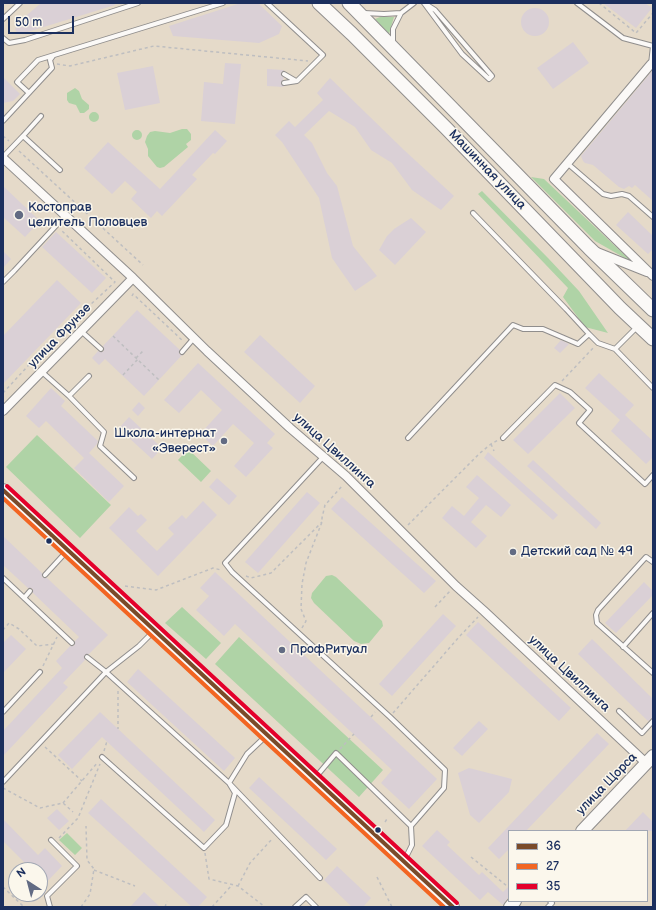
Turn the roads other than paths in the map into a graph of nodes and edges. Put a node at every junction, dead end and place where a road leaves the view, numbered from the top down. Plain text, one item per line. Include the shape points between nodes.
1 (20, 3) edge
2 (138, 3) edge
3 (223, 3) edge
4 (266, 3) edge
5 (319, 3) edge
6 (349, 3) edge
7 (414, 3) edge
8 (424, 3) edge
9 (577, 3) edge
10 (359, 13) junction
11 (400, 13) junction
12 (3, 19) edge
13 (3, 38) edge
14 (393, 48) junction
15 (53, 55) junction
16 (652, 65) edge
17 (284, 74) dead end
18 (297, 81) junction
19 (284, 82) dead end
20 (29, 93) junction
21 (42, 116) dead end
22 (3, 121) edge
23 (23, 136) junction
24 (3, 157) edge
25 (568, 163) junction
26 (60, 170) dead end
27 (473, 213) dead end
28 (66, 216) junction
29 (653, 217) edge
30 (589, 248) junction
31 (652, 275) edge
32 (133, 278) junction
33 (3, 282) edge
34 (653, 310) edge
35 (639, 326) junction
36 (81, 330) junction
37 (589, 334) junction
38 (194, 337) junction
39 (653, 339) edge
40 (101, 349) dead end
41 (615, 349) junction
42 (42, 372) junction
43 (89, 376) dead end
44 (653, 388) edge
45 (69, 396) junction
46 (3, 411) edge
47 (408, 438) dead end
48 (503, 438) road end
49 (324, 456) junction
50 (653, 475) edge
51 (134, 478) dead end
52 (3, 490) edge
53 (68, 550) junction
54 (653, 562) edge
55 (45, 576) dead end
56 (3, 578) edge
57 (30, 591) dead end
58 (24, 598) junction
59 (653, 613) edge
60 (154, 631) junction
61 (72, 643) dead end
62 (624, 647) junction
63 (87, 657) dead end
64 (40, 672) road end
65 (106, 672) junction
66 (653, 673) edge
67 (619, 711) dead end
68 (3, 712) edge
69 (653, 721) edge
70 (267, 736) junction
71 (102, 757) road end
72 (650, 760) edge
73 (314, 780) junction
74 (3, 782) edge
75 (229, 783) junction
76 (411, 826) junction
77 (583, 830) edge
78 (52, 842) road end
79 (404, 862) junction
80 (320, 878) dead end
81 (50, 907) edge
82 (295, 907) edge
83 (316, 907) edge
84 (453, 907) edge

1 - 12 lane
2 - 13 lane via 25,40 9,43
3 - 15 lane
4 - 18 lane via 323,55
5 - 35 main road, Машинная улица via 446,128
6 - 10 main road, Машинная улица
7 - 11 lane
8 - 8 lane via 462,54 489,79 492,76 436,10
9 - 16 lane via 622,38 653,46
10 - 11 lane
10 - 14 main road, Машинная улица
11 - 14 lane via 393,29
14 - 30 main road, Машинная улица
15 - 20 lane via 50,60 52,68
15 - 20 lane via 38,60 17,82
16 - 25 street
17 - 18 lane
18 - 19 lane
20 - 22 lane
21 - 23 lane
23 - 24 lane
23 - 26 lane
24 - 28 street, улица Цвиллинга
25 - 29 lane via 603,194 628,196
25 - 31 street via 554,179
27 - 37 lane
28 - 32 street, улица Цвиллинга
28 - 33 lane
30 - 31 street
30 - 34 main road, Машинная улица
32 - 36 street, улица Фрунзе
32 - 38 street, улица Цвиллинга
35 - 39 main road, Машинная улица
35 - 41 lane
36 - 40 lane
36 - 42 street, улица Фрунзе
37 - 41 lane via 598,343
37 - 47 lane via 578,344 543,329 523,329 513,325
38 - 38 lane via 181,351 186,344
38 - 49 street, улица Цвиллинга via 290,428
41 - 44 lane
42 - 45 lane
42 - 46 street, улица Фрунзе
43 - 45 lane
45 - 51 lane via 104,432 100,446
48 - 50 lane via 555,385 570,392 590,410 579,423 645,484
49 - 72 street, улица Цвиллинга via 456,586
49 - 76 lane via 225,564 444,770 444,788
52 - 53 main road
53 - 55 lane
53 - 60 main road
54 - 62 lane via 646,557 596,615 597,623
56 - 58 lane
57 - 58 lane
58 - 61 lane
59 - 62 lane
60 - 65 lane
60 - 70 main road
62 - 66 lane
63 - 65 lane
64 - 68 lane
65 - 74 lane
65 - 75 lane
67 - 69 lane via 642,733
70 - 73 main road
70 - 75 lane via 247,754
71 - 75 lane via 204,848 226,825 235,793
72 - 77 main road, улица Щорса
73 - 76 lane via 336,753
73 - 79 main road
75 - 80 lane
76 - 79 lane via 412,845
78 - 81 lane via 77,866 47,896
79 - 84 main road
82 - 83 lane via 306,897

